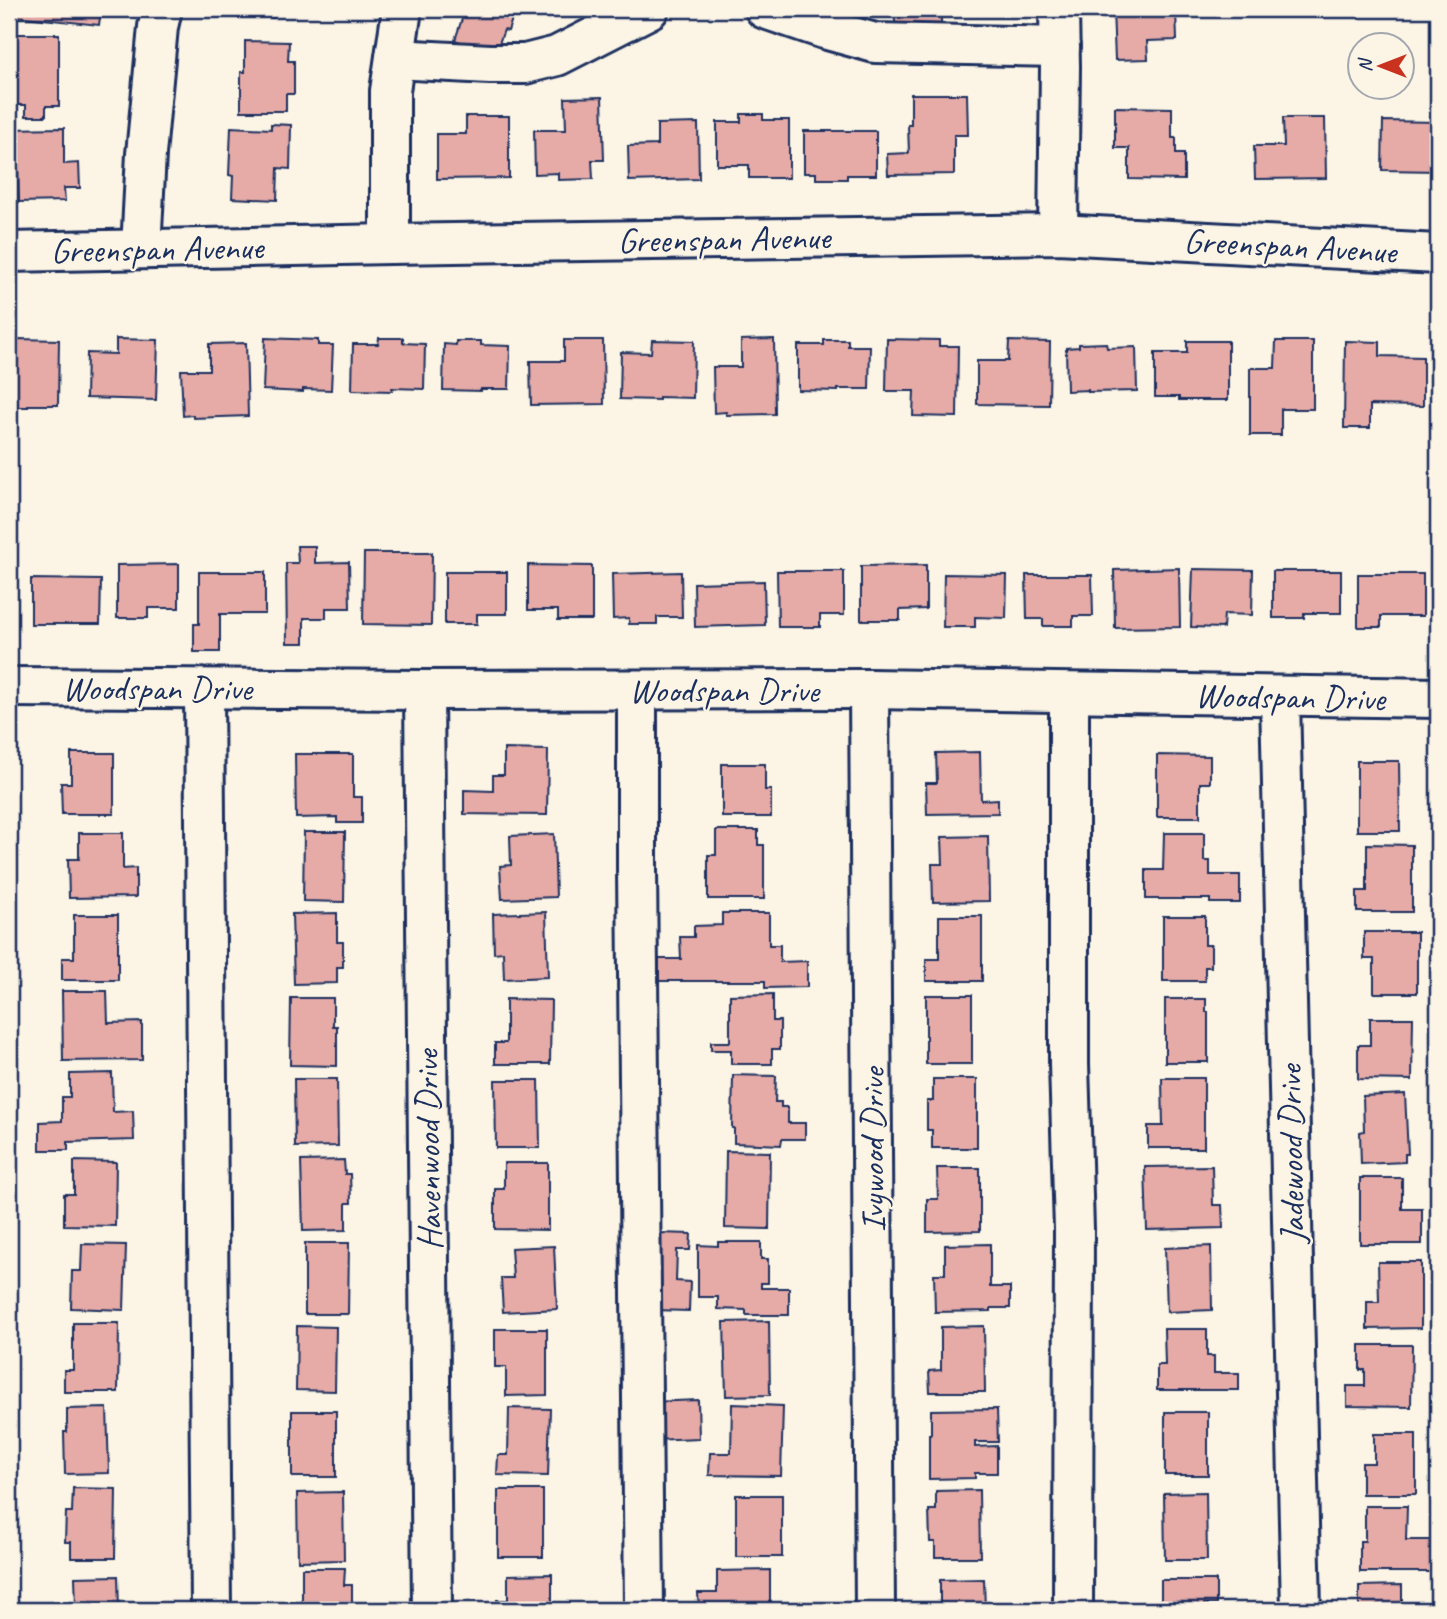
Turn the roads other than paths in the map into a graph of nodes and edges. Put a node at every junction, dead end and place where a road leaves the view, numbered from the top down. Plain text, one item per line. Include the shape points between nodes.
1 (162, 9) edge
2 (402, 9) edge
3 (649, 9) edge
4 (765, 9) edge
5 (1059, 9) edge
6 (1060, 47) junction
7 (395, 59) junction
8 (1058, 234) junction
9 (390, 244) junction
10 (141, 249) junction
11 (9, 252) edge
12 (1438, 254) edge
13 (9, 687) edge
14 (204, 688) junction
15 (869, 689) junction
16 (424, 690) junction
17 (637, 690) junction
18 (1069, 693) junction
19 (1280, 697) junction
20 (1438, 698) edge
21 (211, 1610) edge
22 (432, 1610) edge
23 (644, 1610) edge
24 (875, 1610) edge
25 (1073, 1610) edge
26 (1301, 1610) edge

1 - 10 street
2 - 7 street
3 - 7 street via 557,56 525,64
4 - 6 street via 875,43
5 - 6 street
6 - 8 street
7 - 9 street via 390,91
8 - 9 street, Greenspan Avenue
8 - 12 street, Greenspan Avenue
9 - 10 street, Greenspan Avenue
10 - 11 street, Greenspan Avenue
13 - 14 street, Woodspan Drive
14 - 16 street, Woodspan Drive
14 - 21 street
15 - 17 street, Woodspan Drive
15 - 18 street, Woodspan Drive
15 - 24 street, Ivywood Drive
16 - 17 street, Woodspan Drive
16 - 22 street, Havenwood Drive
17 - 23 street
18 - 19 street, Woodspan Drive
18 - 25 street
19 - 20 street, Woodspan Drive
19 - 26 street, Jadewood Drive

